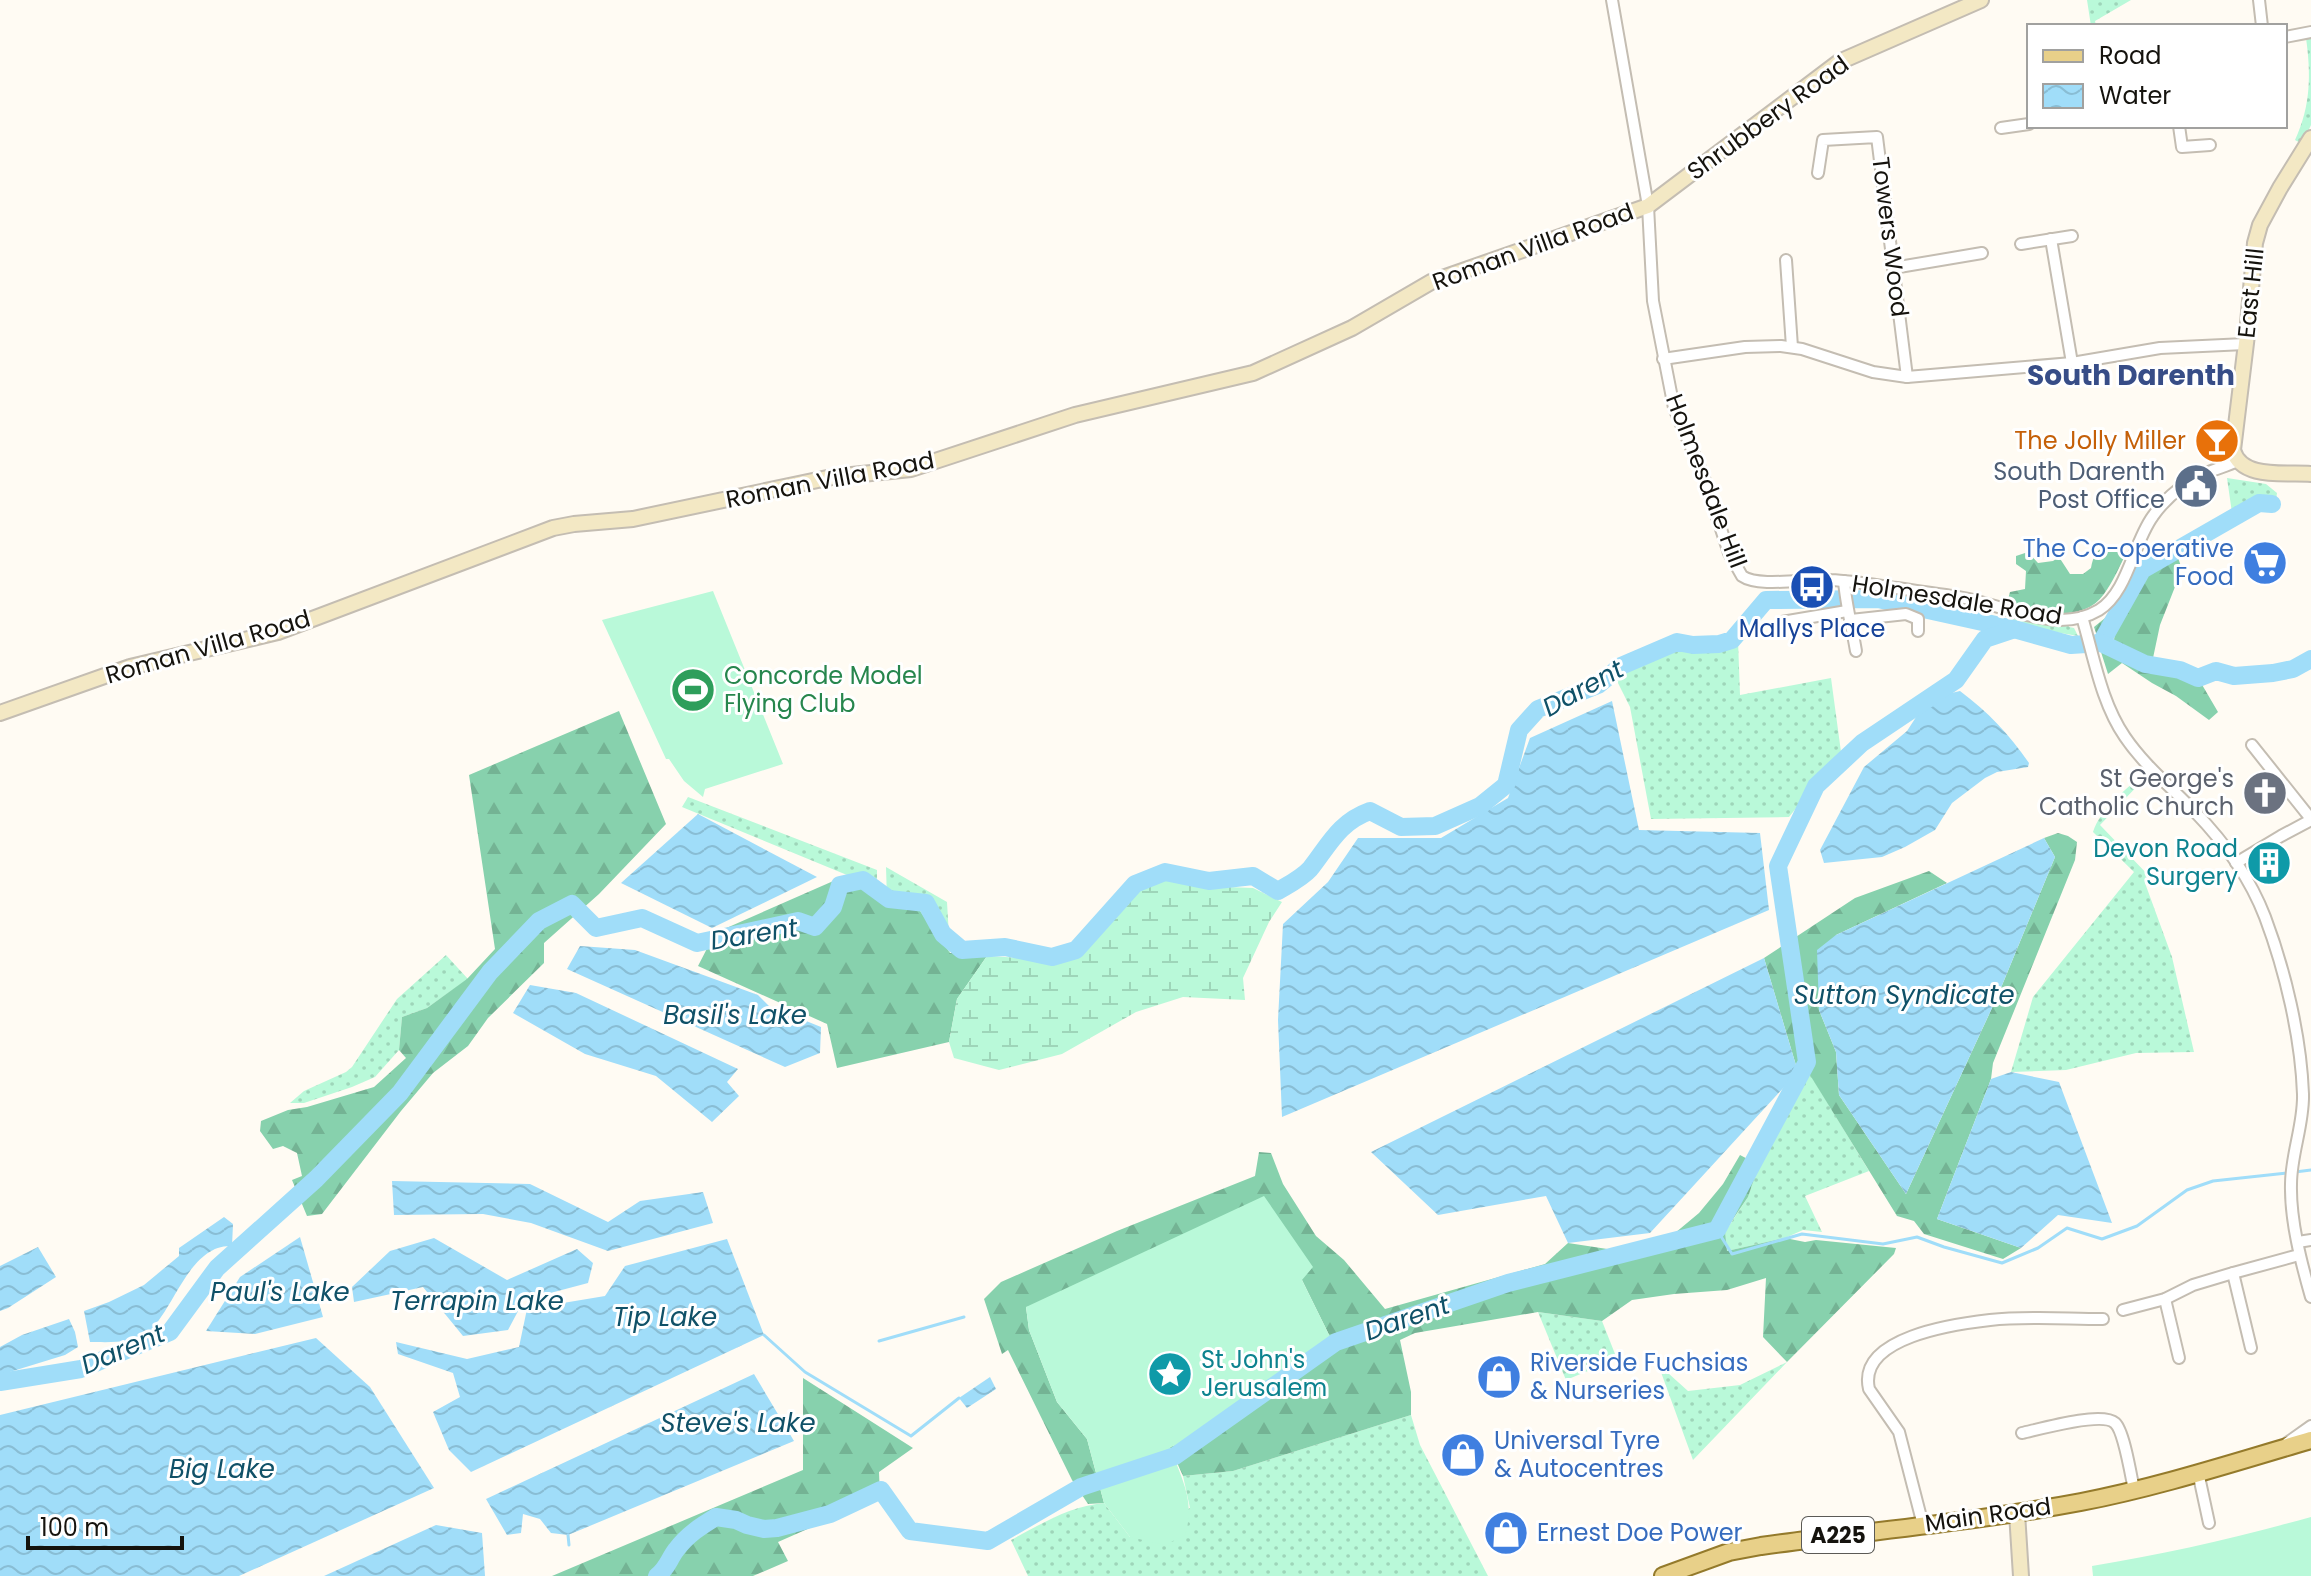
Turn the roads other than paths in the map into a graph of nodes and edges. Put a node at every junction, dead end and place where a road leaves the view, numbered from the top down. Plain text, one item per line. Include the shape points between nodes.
1 (1612, 0) edge
2 (1981, 0) edge
3 (2259, 0) edge
4 (2262, 24) edge
5 (2311, 32) edge
6 (2287, 37) edge
7 (2027, 124) edge
8 (2001, 128) dead end
9 (2179, 128) edge
10 (2311, 138) edge
11 (2210, 145) dead end
12 (1818, 173) dead end
13 (1648, 206) junction
14 (2072, 236) dead end
15 (2051, 239) junction
16 (2021, 244) dead end
17 (1982, 253) dead end
18 (1786, 260) dead end
19 (1893, 268) junction
20 (2245, 344) junction
21 (1792, 347) junction
22 (1663, 359) junction
23 (2072, 363) junction
24 (1907, 377) junction
25 (2237, 461) junction
26 (2311, 474) edge
27 (1747, 580) joint
28 (1844, 584) junction
29 (1848, 611) junction
30 (1782, 622) dead end
31 (2084, 622) junction
32 (1918, 631) dead end
33 (1856, 651) dead end
34 (0, 713) edge
35 (2259, 747) dead end
36 (2311, 819) edge
37 (2236, 863) junction
38 (2307, 1096) edge
39 (2311, 1240) edge
40 (2298, 1242) junction
41 (2299, 1255) junction
42 (2233, 1273) junction
43 (2311, 1297) edge
44 (2165, 1299) junction
45 (2123, 1310) dead end
46 (2103, 1319) dead end
47 (2251, 1348) dead end
48 (2179, 1358) dead end
49 (2311, 1426) edge
50 (2022, 1433) dead end
51 (2311, 1440) edge
52 (2280, 1449) junction
53 (2198, 1472) junction
54 (2134, 1490) junction
55 (2017, 1513) junction
56 (2209, 1523) dead end
57 (1923, 1525) junction
58 (1663, 1576) edge
59 (2021, 1576) edge

1 - 13 street, Holmesdale Hill
2 - 13 street, Shrubbery Road via 1839,62
3 - 4 street
5 - 6 street
7 - 8 street
9 - 11 street via 2182,147
10 - 20 street, East Hill via 2260,225
12 - 19 street, Towers Wood via 1823,140 1877,137
13 - 22 street, Holmesdale Hill via 1653,301
13 - 34 street, Roman Villa Road via 1431,282 1352,328 1253,373 1075,415 911,469 832,477 633,519 553,528 278,632 130,667
14 - 15 street
15 - 16 street
15 - 23 street
17 - 19 street
18 - 21 street
19 - 24 street, Towers Wood
20 - 23 street via 2160,348
20 - 25 street, East Hill via 2233,441
21 - 22 street via 1745,347
21 - 24 street
22 - 27 street, Holmesdale Hill via 1674,408 1729,553
23 - 24 street
25 - 26 street via 2253,471
25 - 31 street, Holmesdale Road via 2194,478 2169,498 2151,518 2108,603
27 - 28 street, Holmesdale Road
28 - 29 street
28 - 31 street, Holmesdale Road via 1969,599
29 - 30 street
29 - 32 street via 1906,614 1918,619
29 - 33 street
31 - 37 street via 2123,735
35 - 36 street
36 - 37 street
37 - 38 street via 2264,916 2280,965
38 - 40 street via 2291,1184
39 - 40 street
40 - 41 street
41 - 42 street
41 - 43 street
42 - 44 street
42 - 47 street
44 - 45 street
44 - 48 street
46 - 57 street via 1993,1319 1940,1328 1897,1343 1872,1363 1869,1389 1899,1432
49 - 52 street
50 - 54 street via 2111,1420 2118,1425
51 - 52 main road, Main Road / A225
52 - 53 main road, Main Road / A225
53 - 54 main road, Main Road / A225
53 - 56 street
54 - 55 main road, Main Road / A225
55 - 57 main road, Main Road / A225
55 - 59 street
57 - 58 main road, Main Road / A225 via 1746,1548

